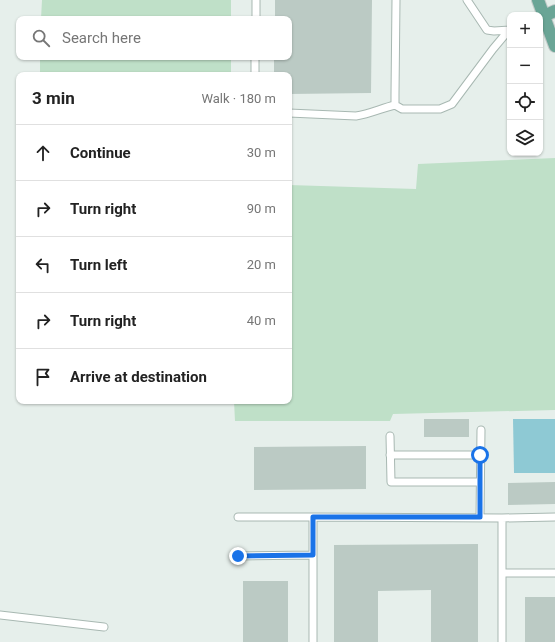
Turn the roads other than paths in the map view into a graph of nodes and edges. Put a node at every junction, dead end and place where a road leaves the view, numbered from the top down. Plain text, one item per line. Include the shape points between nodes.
1 (256, 0) edge
2 (396, 0) edge
3 (467, 0) edge
4 (538, 0) edge
5 (555, 11) edge
6 (541, 12) edge
7 (256, 16) edge
8 (543, 16) edge
9 (543, 18) edge
10 (507, 30) edge
11 (507, 32) edge
12 (555, 46) edge
13 (255, 60) edge
14 (255, 72) edge
15 (395, 105) junction
16 (292, 114) edge
17 (481, 430) dead end
18 (390, 436) dead end
19 (390, 454) junction
20 (480, 455) junction
21 (480, 482) junction
22 (238, 517) dead end
23 (313, 517) junction
24 (480, 517) junction
25 (555, 517) edge
26 (502, 518) junction
27 (313, 555) junction
28 (238, 556) dead end
29 (502, 573) junction
30 (555, 573) edge
31 (0, 615) edge
32 (104, 627) dead end
33 (313, 642) edge
34 (502, 642) edge

1 - 7 lane
2 - 15 lane
3 - 10 lane via 487,30
4 - 6 main road
5 - 8 main road
9 - 12 main road
11 - 15 lane via 452,104 440,109 402,108
13 - 14 lane
15 - 16 lane via 356,116
17 - 20 lane
18 - 19 lane
19 - 20 lane
19 - 21 lane via 391,482
20 - 21 lane
21 - 24 lane
22 - 23 lane
23 - 24 lane
23 - 27 lane
24 - 26 lane
25 - 26 lane
26 - 29 lane
27 - 28 lane
27 - 33 lane
29 - 30 lane
29 - 34 lane
31 - 32 lane

